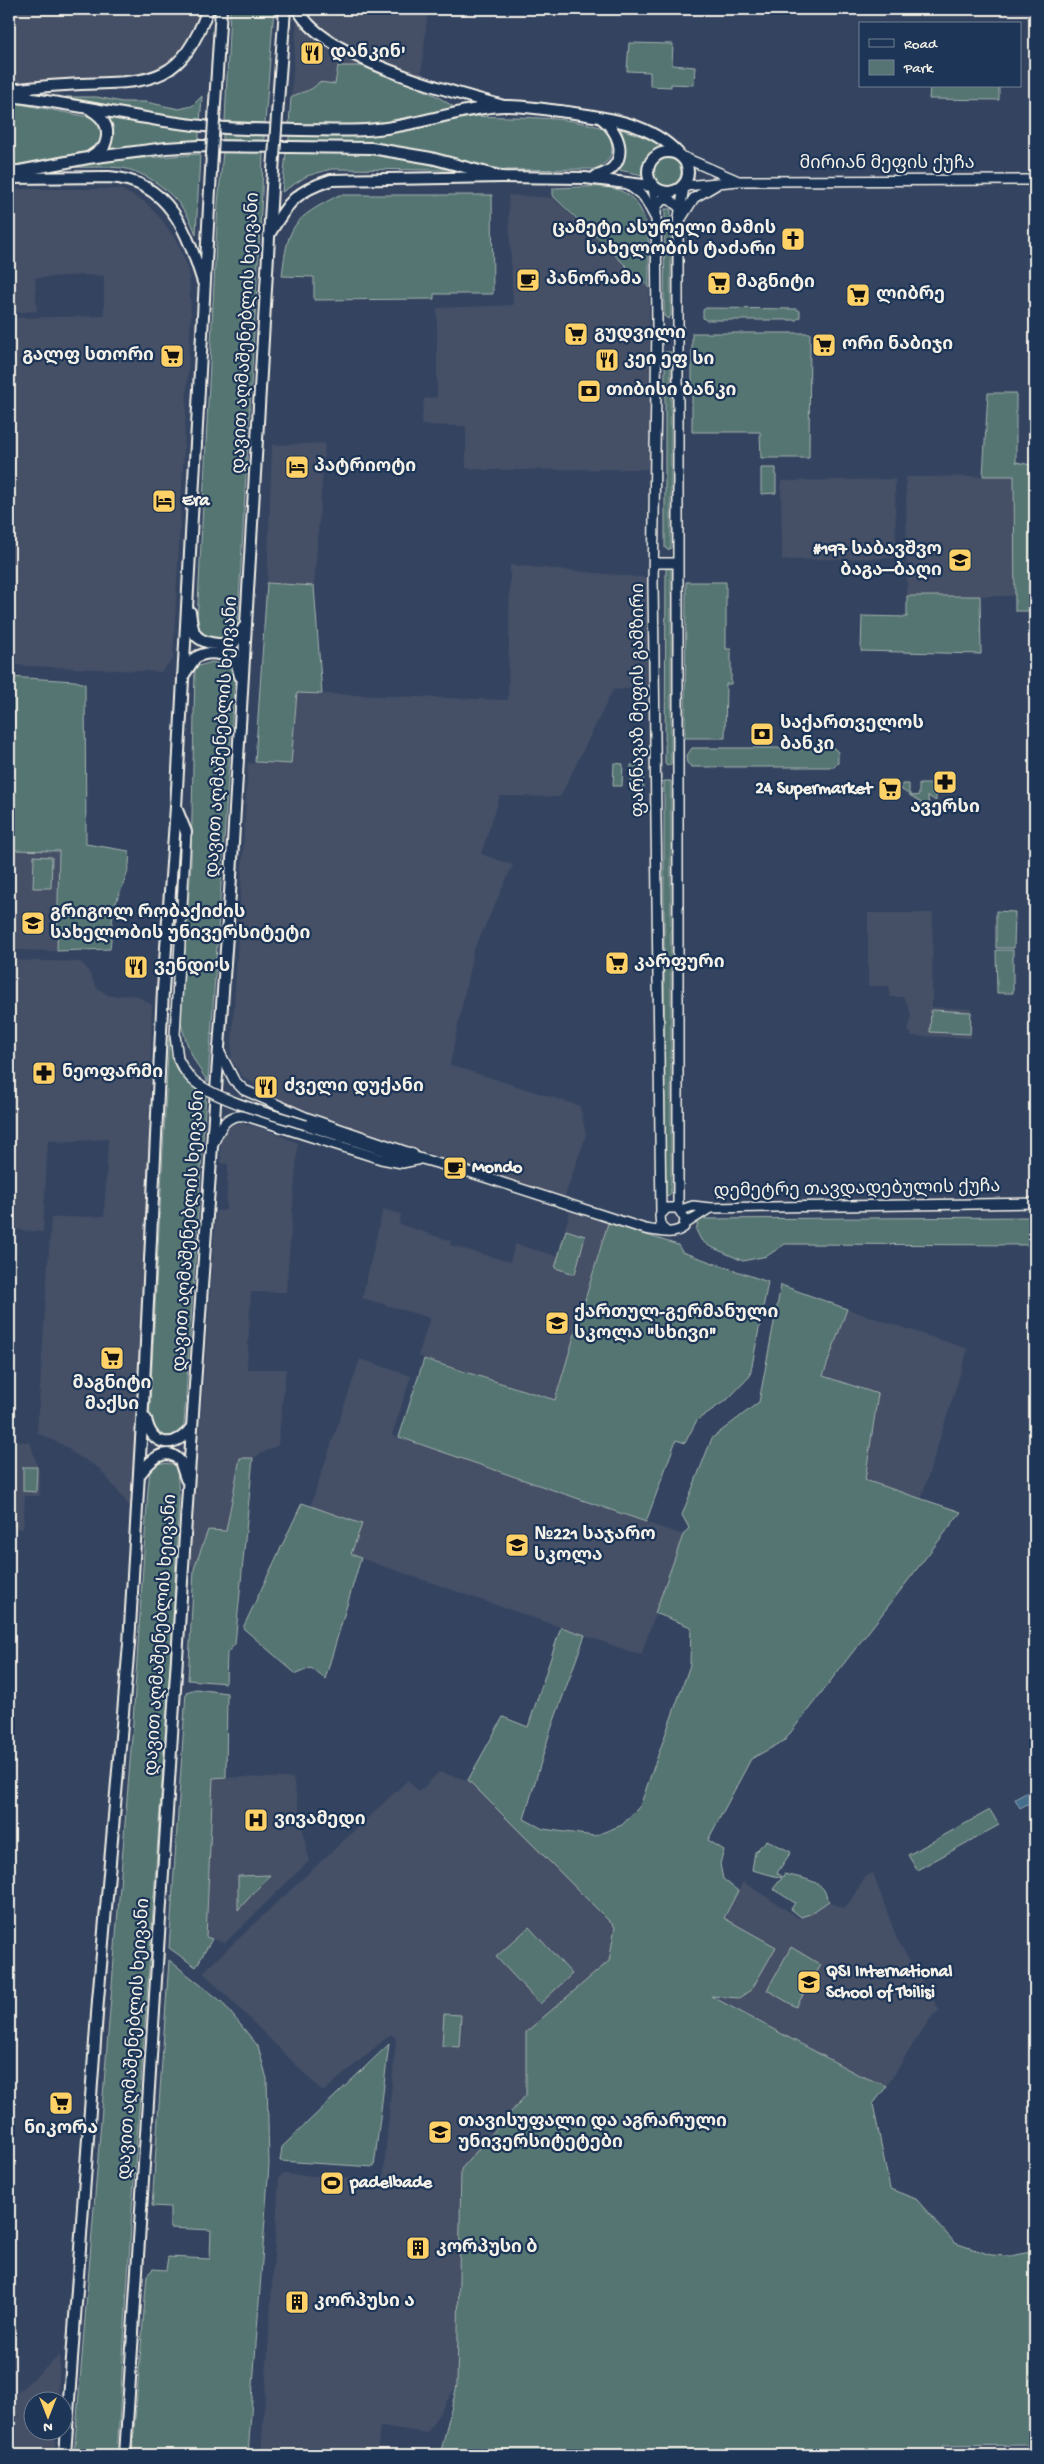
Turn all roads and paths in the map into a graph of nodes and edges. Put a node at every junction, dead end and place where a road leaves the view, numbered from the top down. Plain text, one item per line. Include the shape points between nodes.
1 (208, 9) edge
2 (221, 9) edge
3 (284, 9) edge
4 (298, 9) edge
5 (9, 90) edge
6 (9, 96) edge
7 (504, 106) junction
8 (87, 108) junction
9 (599, 116) junction
10 (680, 155) junction
11 (88, 158) junction
12 (9, 173) edge
13 (502, 177) junction
14 (9, 178) edge
15 (585, 178) junction
16 (1035, 180) edge
17 (623, 181) junction
18 (723, 181) junction
19 (738, 181) junction
20 (685, 186) junction
21 (653, 187) junction
22 (656, 207) junction
23 (679, 208) junction
24 (656, 219) junction
25 (678, 223) junction
26 (269, 234) junction
27 (205, 290) junction
28 (654, 563) junction
29 (677, 563) junction
30 (187, 599) junction
31 (247, 622) junction
32 (182, 678) junction
33 (242, 689) junction
34 (176, 807) junction
35 (186, 832) joint
36 (219, 1051) junction
37 (212, 1144) junction
38 (422, 1159) junction
39 (677, 1189) junction
40 (1035, 1203) edge
41 (693, 1206) junction
42 (710, 1208) junction
43 (679, 1209) junction
44 (660, 1216) junction
45 (685, 1224) junction
46 (645, 1229) junction
47 (667, 1232) junction
48 (143, 1405) junction
49 (192, 1427) junction
50 (140, 1474) junction
51 (189, 1487) junction
52 (65, 2455) edge
53 (124, 2455) edge

1 - 5 main road via 195,38 179,62 147,80
2 - 27 main road, დავით აღმაშენებლის ხეივანი, bridge
3 - 26 main road, დავით აღმაშენებლის ხეივანი, bridge
4 - 7 main road via 329,40 370,61 442,90
6 - 8 main road, მირიან მეფის ქუჩა
7 - 8 main road, მირიან მეფის ქუჩა via 376,130 226,128
7 - 9 main road, მირიან მეფის ქუჩა
8 - 11 main road via 103,119 108,130 104,147
9 - 10 main road, მირიან მეფის ქუჩა via 650,132
9 - 15 main road via 618,137 619,154 607,173
10 - 19 main road, მირიან მეფის ქუჩა
10 - 20 main road via 689,168
10 - 21 main road via 660,154 650,161 648,176
11 - 12 main road
11 - 13 main road via 166,148 371,148
13 - 15 main road
13 - 26 main road via 331,180 294,197
14 - 27 main road via 118,178 153,192 172,209 186,232
15 - 17 main road
16 - 19 main road, მირიან მეფის ქუჩა
17 - 21 main road
17 - 24 main road via 644,197
18 - 19 main road, მირიან მეფის ქუჩა
18 - 20 main road, მირიან მეფის ქუჩა
18 - 25 main road via 694,198
20 - 21 main road via 666,191
20 - 23 main road
21 - 22 main road, ფარნავაზ მეფის გამზირი
22 - 23 main road via 669,198
22 - 24 main road, ფარნავაზ მეფის გამზირი
23 - 25 main road
24 - 28 main road, ფარნავაზ მეფის გამზირი
25 - 29 main road
26 - 31 main road, დავით აღმაშენებლის ხეივანი
27 - 30 main road, დავით აღმაშენებლის ხეივანი
28 - 29 main road
28 - 44 main road, ფარნავაზ მეფის გამზირი
29 - 39 main road
30 - 31 main road via 194,632 201,640 234,643
30 - 32 main road, დავით აღმაშენებლის ხეივანი
31 - 33 main road, დავით აღმაშენებლის ხეივანი
32 - 33 main road via 199,655 220,654 236,661
32 - 34 main road, დავით აღმაშენებლის ხეივანი
33 - 36 main road, დავით აღმაშენებლის ხეივანი
34 - 35 main road
34 - 48 main road, დავით აღმაშენებლის ხეივანი via 163,990
35 - 38 main road, bridge via 175,1036 178,1059 195,1082 218,1094 391,1154
36 - 37 main road, დავით აღმაშენებლის ხეივანი
36 - 38 main road via 234,1080 244,1090 308,1118 399,1148
37 - 38 main road via 226,1120 239,1115 398,1163
37 - 49 main road, დავით აღმაშენებლის ხეივანი
38 - 46 main road
39 - 41 main road
39 - 43 main road
40 - 42 main road, დემეტრე თავდადებულის ქუჩა
41 - 42 main road
41 - 43 main road
42 - 45 main road, დემეტრე თავდადებულის ქუჩა
43 - 44 main road via 667,1208
43 - 45 main road
44 - 46 main road
44 - 47 main road via 661,1227
45 - 47 main road via 678,1232
46 - 47 main road
48 - 49 main road via 150,1432 160,1441 178,1441
48 - 50 main road, დავით აღმაშენებლის ხეივანი
49 - 51 main road, დავით აღმაშენებლის ხეივანი
50 - 51 main road via 153,1458 168,1454 180,1461
50 - 52 main road, დავით აღმაშენებლის ხეივანი
51 - 53 main road, დავით აღმაშენებლის ხეივანი

